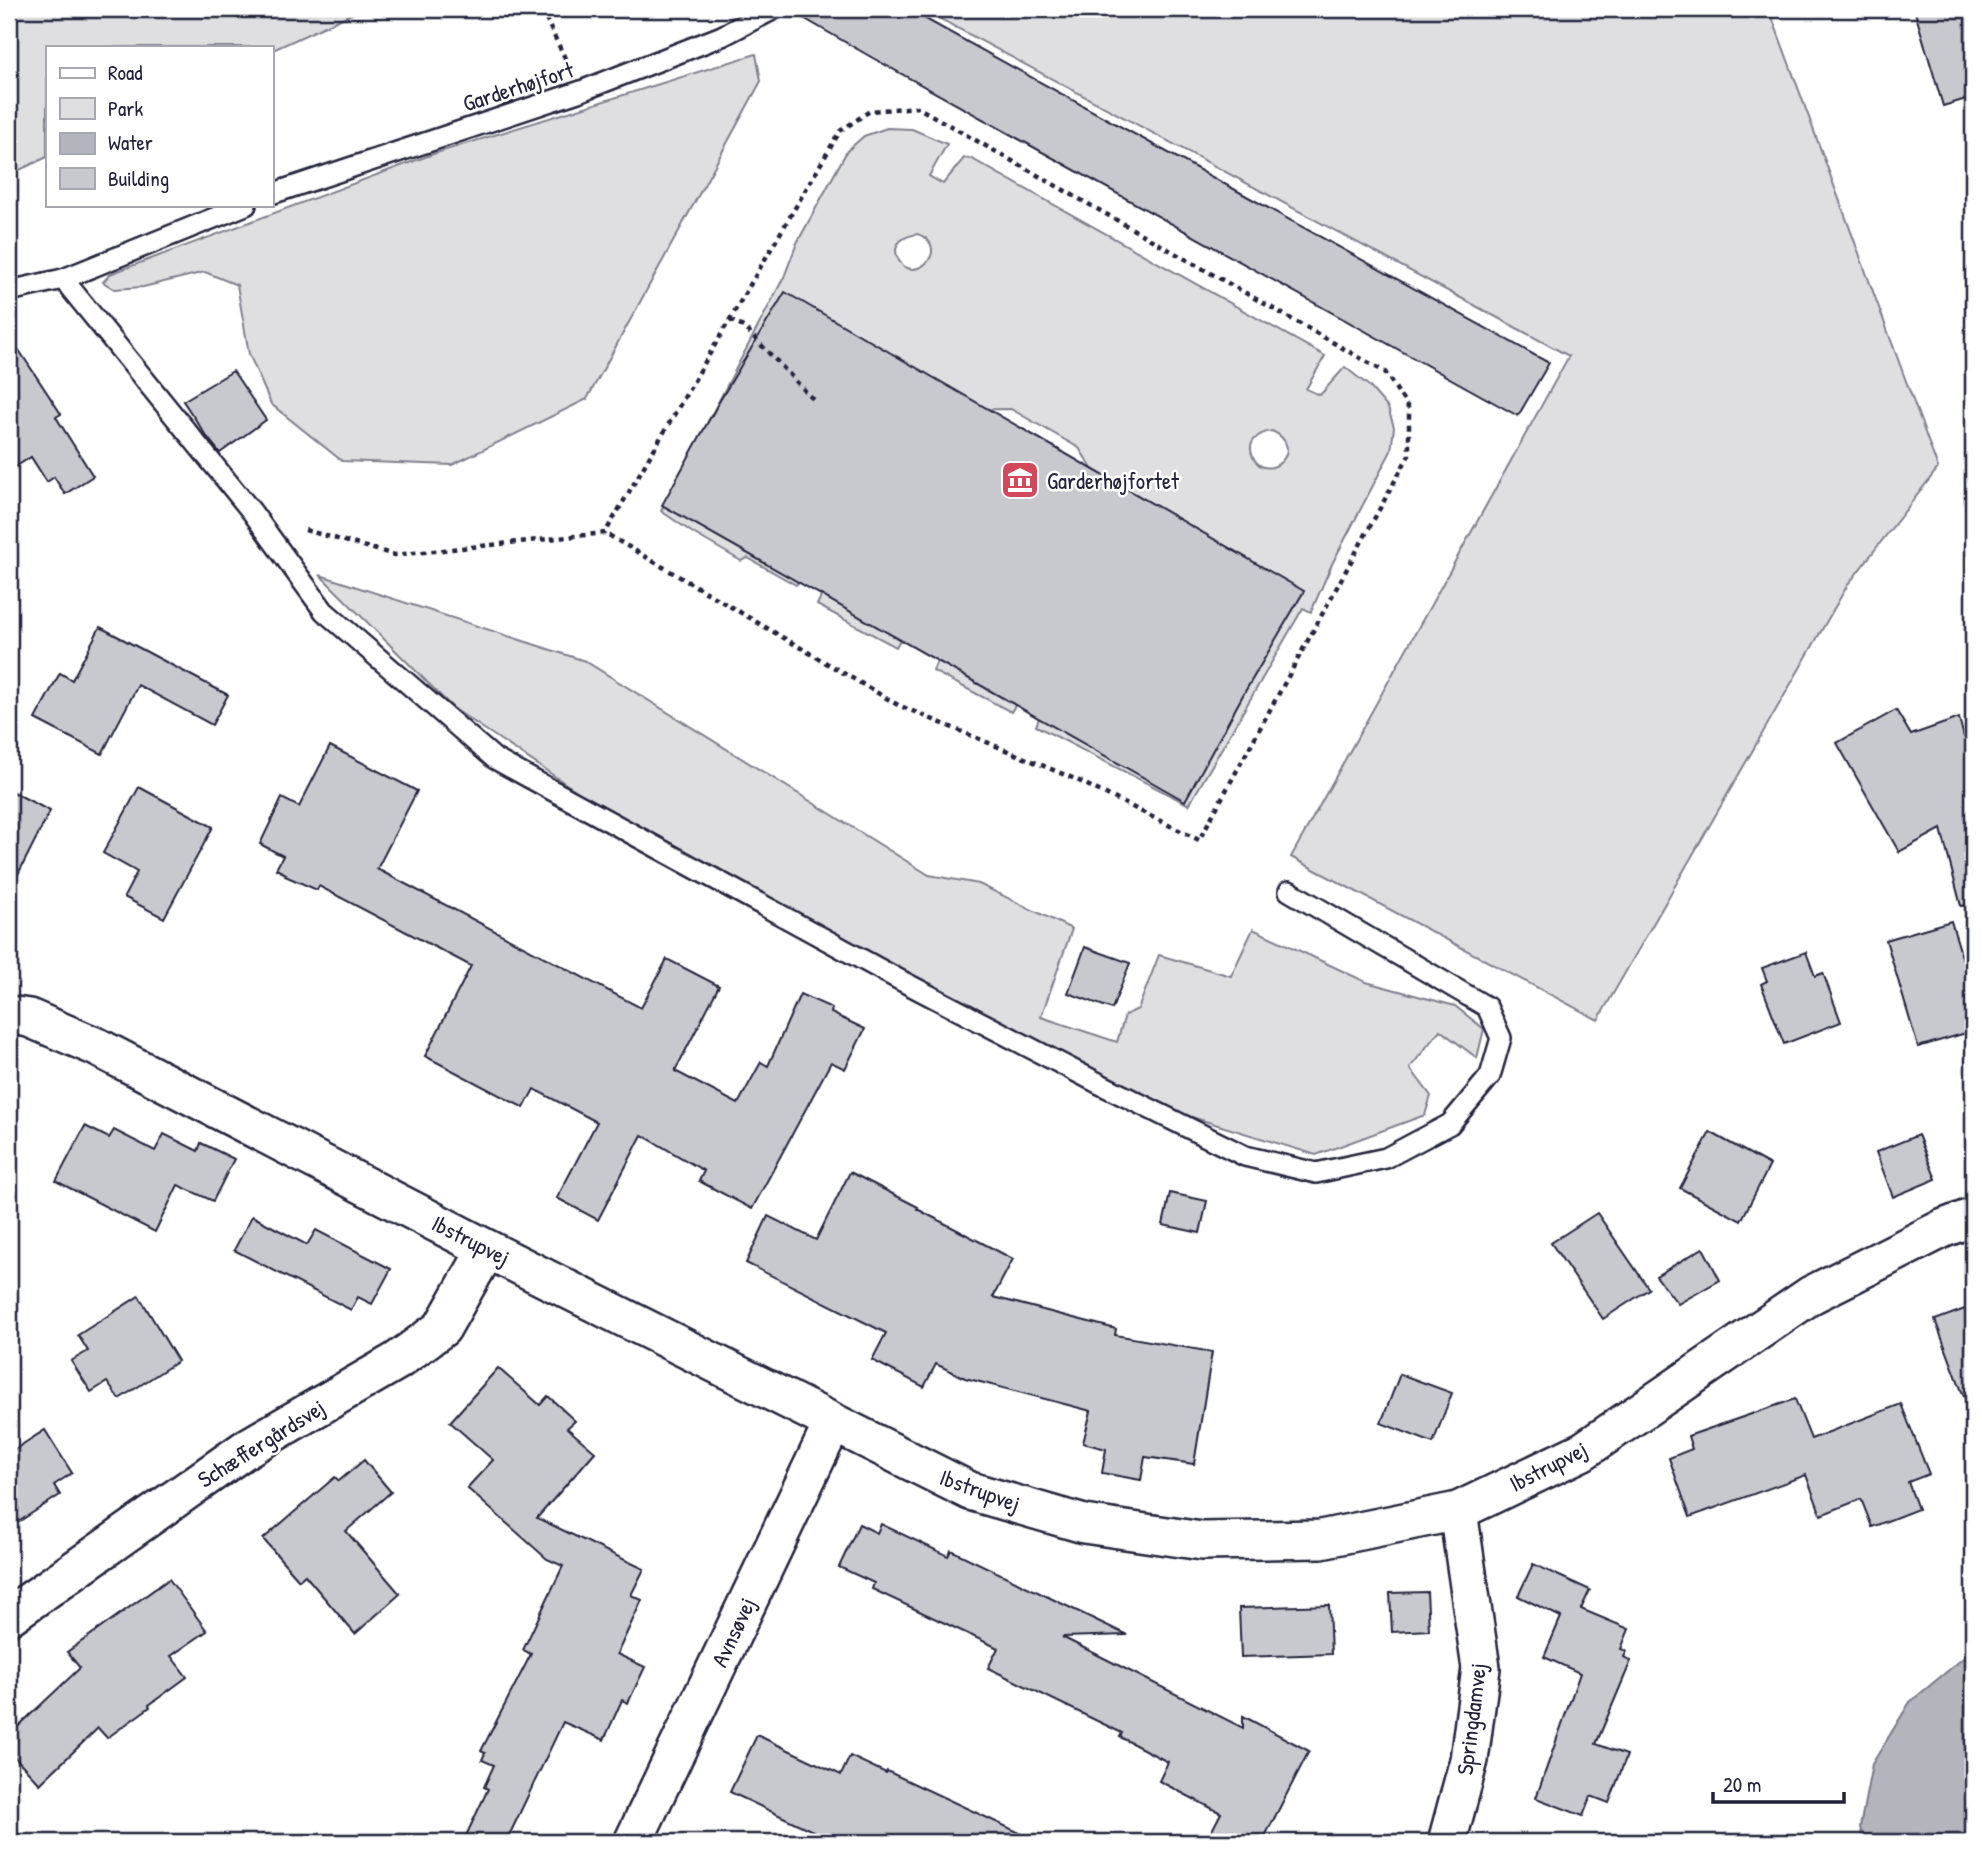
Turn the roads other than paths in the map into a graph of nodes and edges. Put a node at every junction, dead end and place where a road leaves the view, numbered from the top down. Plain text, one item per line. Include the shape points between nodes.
1 (774, 9) edge
2 (273, 193) edge
3 (244, 206) edge
4 (63, 279) junction
5 (9, 290) edge
6 (1289, 891) dead end
7 (9, 1015) edge
8 (1973, 1217) edge
9 (487, 1249) junction
10 (833, 1423) junction
11 (1458, 1510) junction
12 (9, 1616) edge
13 (633, 1842) edge
14 (1447, 1842) edge

1 - 2 lane, Garderhøjfort via 722,36 581,91
3 - 4 lane
4 - 5 lane
4 - 6 lane via 251,512 324,611 495,759 1100,1084 1245,1156 1317,1174 1386,1158 1450,1124 1490,1076 1501,1038 1487,1007
7 - 9 street, Ibstrupvej via 29,1018 97,1047
8 - 11 street, Ibstrupvej via 1811,1295 1583,1451
9 - 10 street, Ibstrupvej
9 - 12 street, Schæffergårdsvej via 442,1328 397,1361 247,1448
10 - 11 street, Ibstrupvej via 970,1491 1084,1524 1202,1541 1321,1539
10 - 13 street, Avnsøvej
11 - 14 street, Springdamvej via 1482,1668 1469,1760

